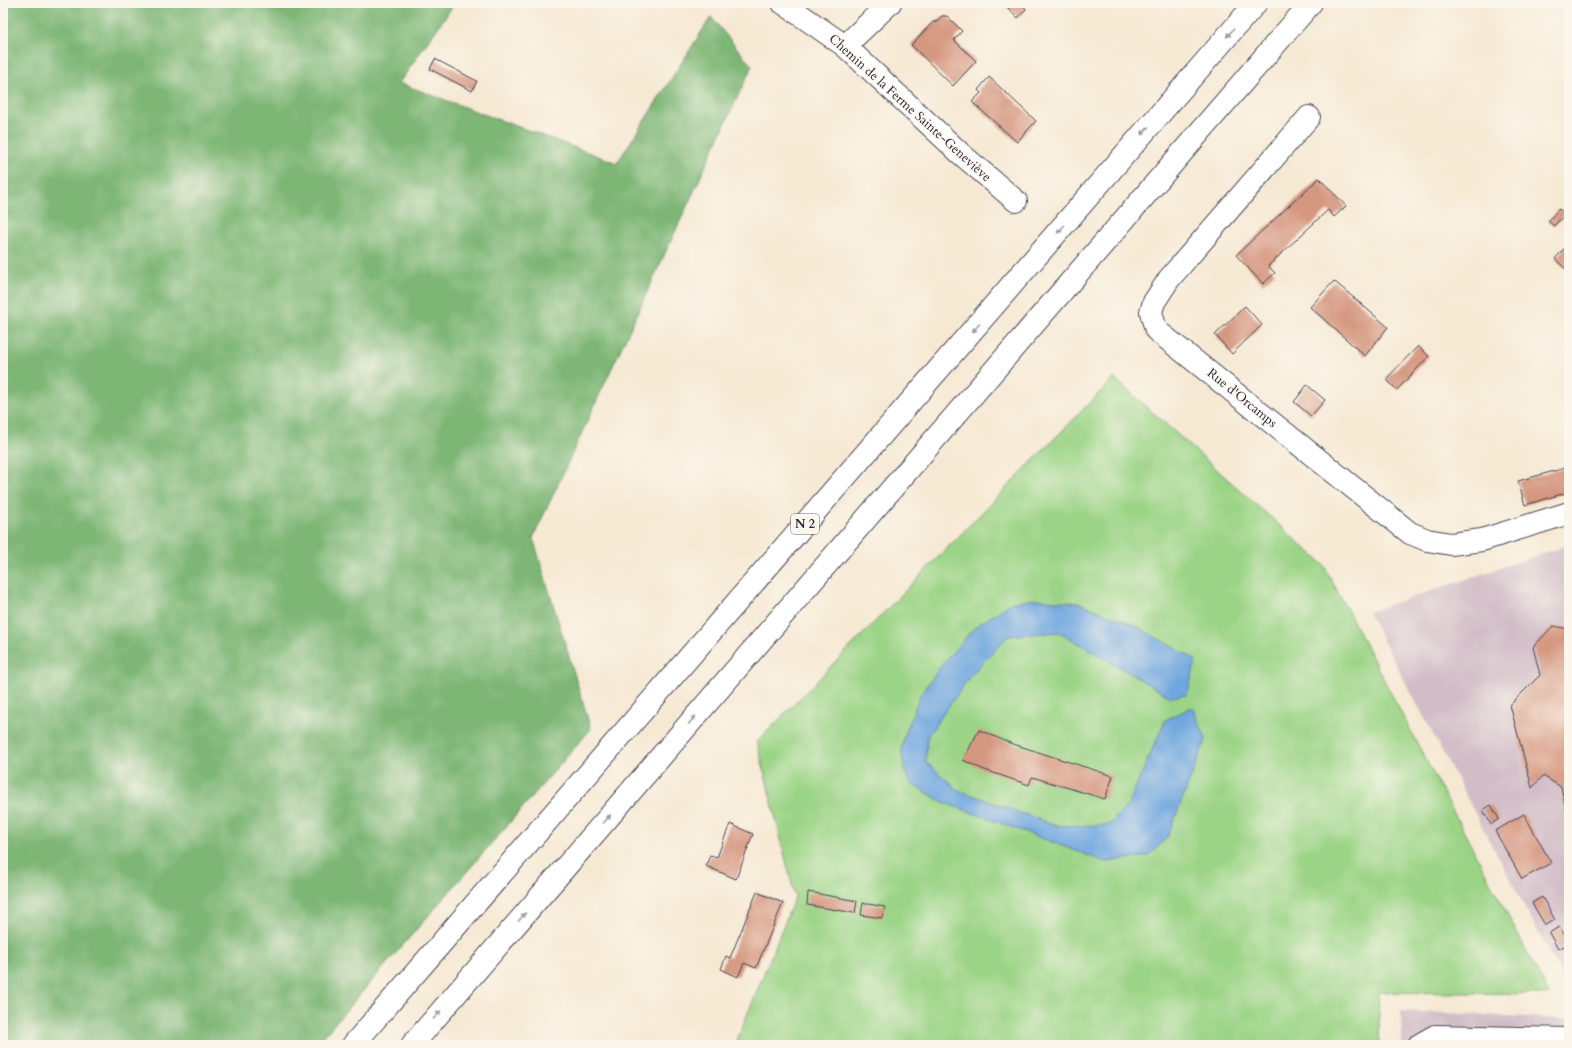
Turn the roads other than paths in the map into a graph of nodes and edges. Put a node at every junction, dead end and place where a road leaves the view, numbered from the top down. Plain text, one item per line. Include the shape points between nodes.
1 (783, 3) edge
2 (890, 3) edge
3 (1256, 3) edge
4 (1310, 3) edge
5 (845, 46) junction
6 (1309, 117) dead end
7 (1016, 201) dead end
8 (1569, 513) edge
9 (1569, 1039) edge
10 (353, 1045) edge
11 (412, 1045) edge
12 (1419, 1045) edge

1 - 5 main road, Chemin de la Ferme Sainte-Geneviève
2 - 5 main road
3 -> 10 main road, N 2
11 -> 4 main road
5 - 7 main road, Chemin de la Ferme Sainte-Geneviève via 960,153
6 - 8 main road, Rue d'Orcamps via 1169,279 1150,312 1156,330 1410,533 1427,540 1451,544 1482,540
9 - 12 main road via 1435,1036

